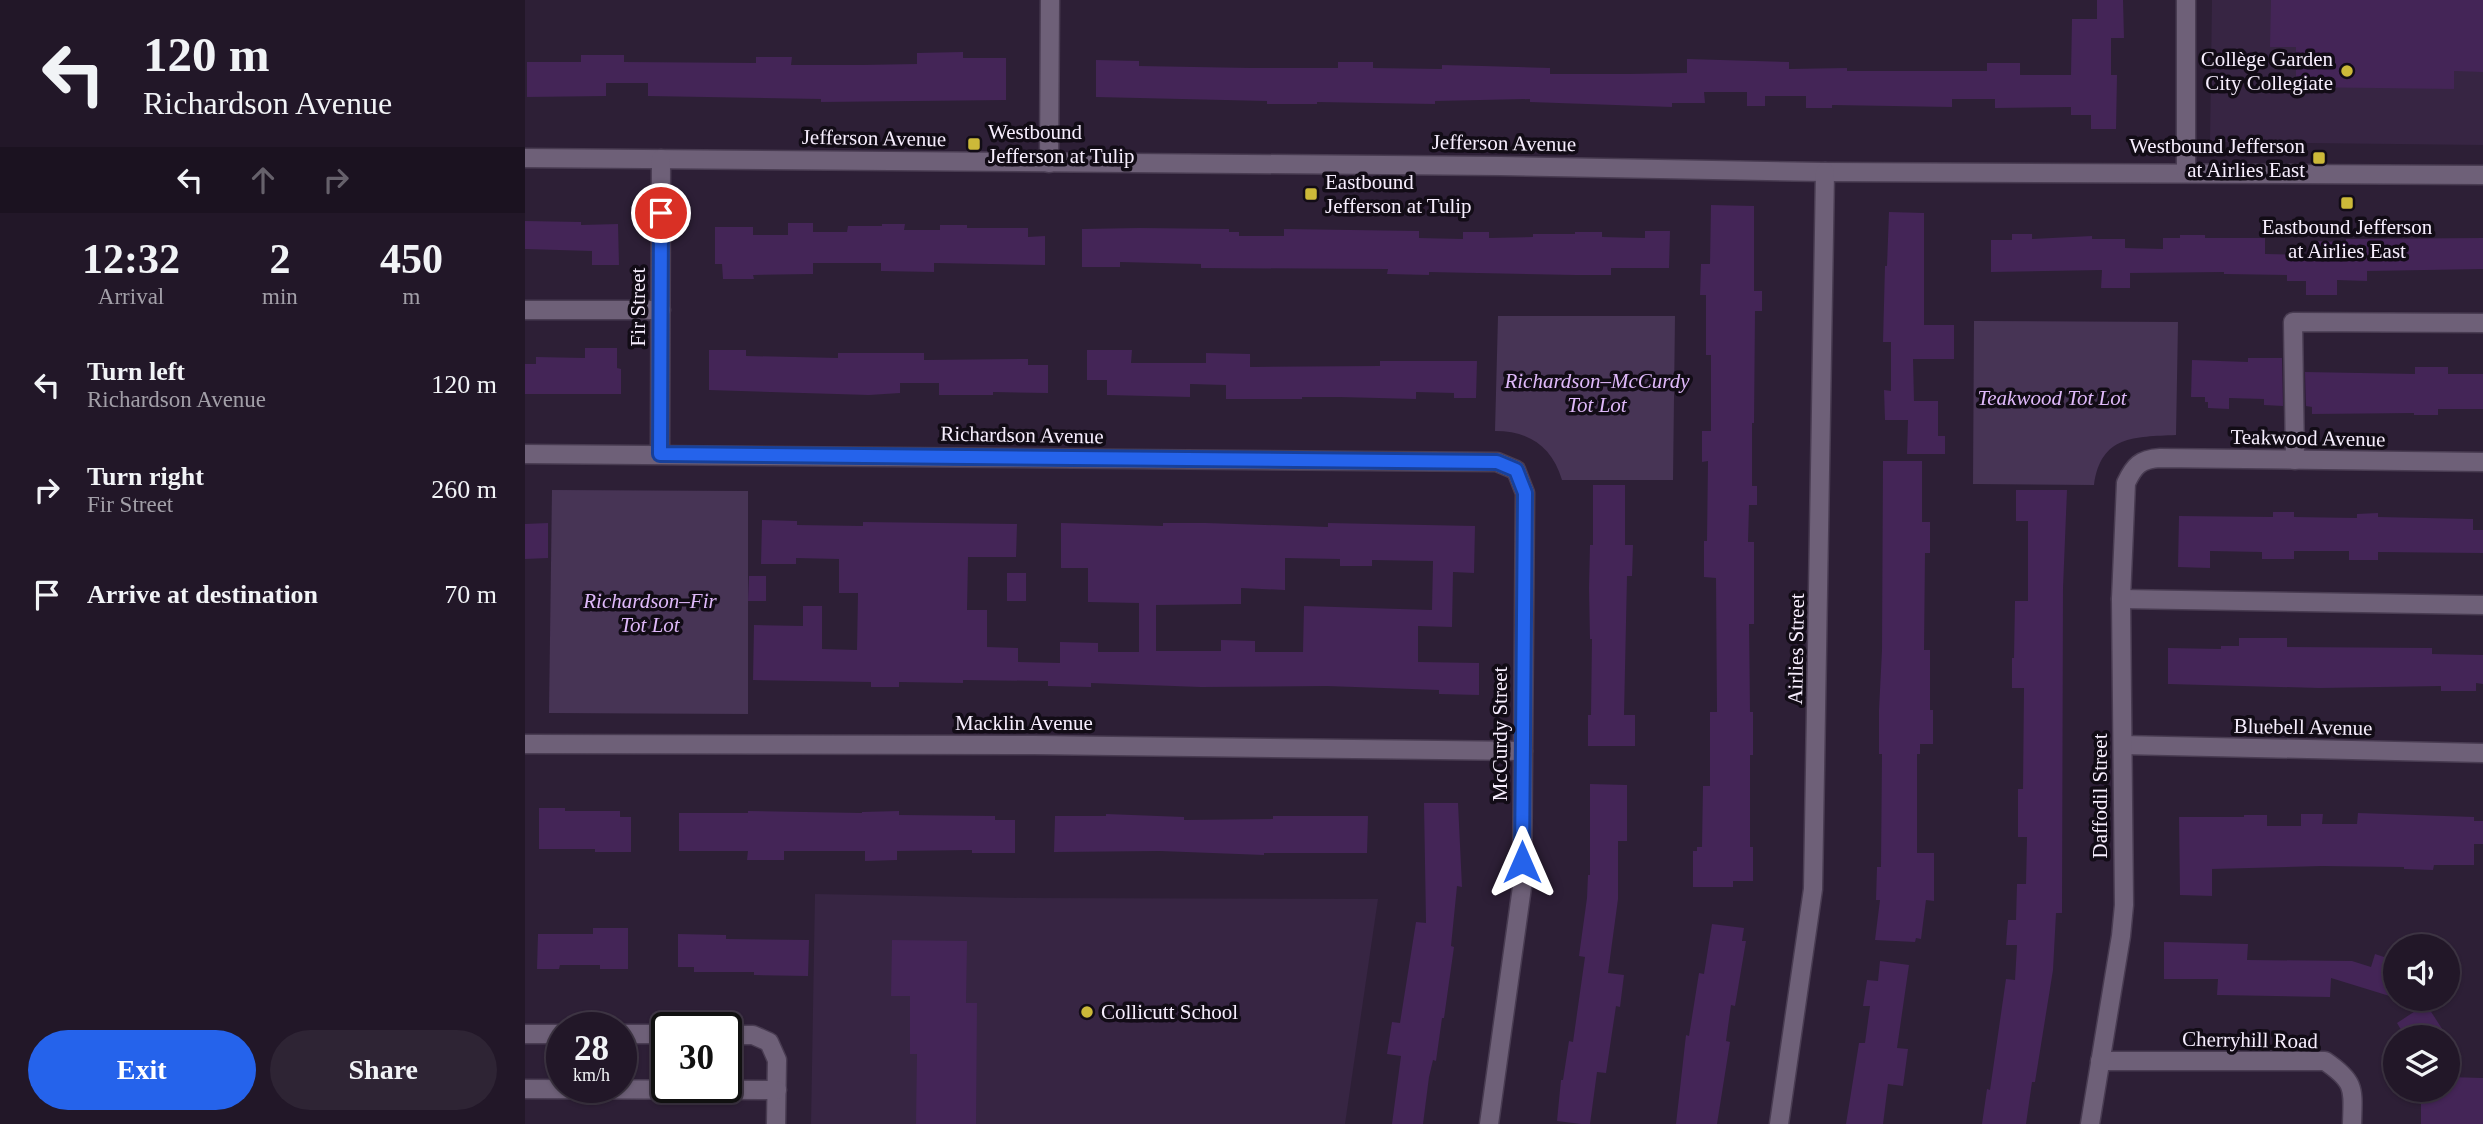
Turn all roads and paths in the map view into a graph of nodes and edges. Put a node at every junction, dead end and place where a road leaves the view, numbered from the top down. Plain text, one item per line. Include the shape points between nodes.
1 (1050, 0) edge
2 (2186, 0) edge
3 (525, 158) edge
4 (661, 159) junction
5 (1049, 163) junction
6 (1825, 172) junction
7 (2186, 172) junction
8 (2483, 175) edge
9 (525, 310) edge
10 (661, 310) junction
11 (2483, 323) edge
12 (525, 454) edge
13 (660, 454) junction
14 (2295, 460) junction
15 (2483, 463) edge
16 (2133, 466) joint
17 (1516, 470) joint
18 (2121, 599) junction
19 (2483, 605) edge
20 (525, 744) edge
21 (2123, 745) junction
22 (1523, 751) junction
23 (2483, 753) edge
24 (525, 1034) edge
25 (546, 1034) edge
26 (742, 1035) edge
27 (2100, 1061) junction
28 (525, 1089) edge
29 (777, 1090) junction
30 (776, 1124) edge
31 (1489, 1124) edge
32 (1779, 1124) edge
33 (2090, 1124) edge
34 (2352, 1124) edge

1 - 5 street
2 - 7 street
3 - 4 street, Jefferson Avenue
4 - 5 street, Jefferson Avenue
4 - 10 street, Fir Street
5 - 6 street, Jefferson Avenue
6 - 7 street, Jefferson Avenue
6 - 32 street, Airlies Street via 1813,889
7 - 8 street, Jefferson Avenue
9 - 10 street
10 - 13 street, Fir Street
11 - 14 street via 2293,322
12 - 13 street, Richardson Avenue
13 - 17 street, Richardson Avenue via 1497,462
14 - 15 street, Teakwood Avenue
14 - 16 street, Teakwood Avenue via 2159,458
16 - 18 street, Daffodil Street via 2126,483
17 - 22 street, McCurdy Street via 1525,493
18 - 19 street
18 - 21 street, Daffodil Street
20 - 22 street, Macklin Avenue
21 - 23 street, Bluebell Avenue
21 - 27 street, Daffodil Street via 2124,905
22 - 31 street, McCurdy Street via 1522,887
24 - 25 street
26 - 29 street via 769,1042 777,1060
27 - 33 street, Daffodil Street
27 - 34 street, Cherryhill Road via 2325,1061 2343,1073 2353,1091
28 - 29 street
29 - 30 street

